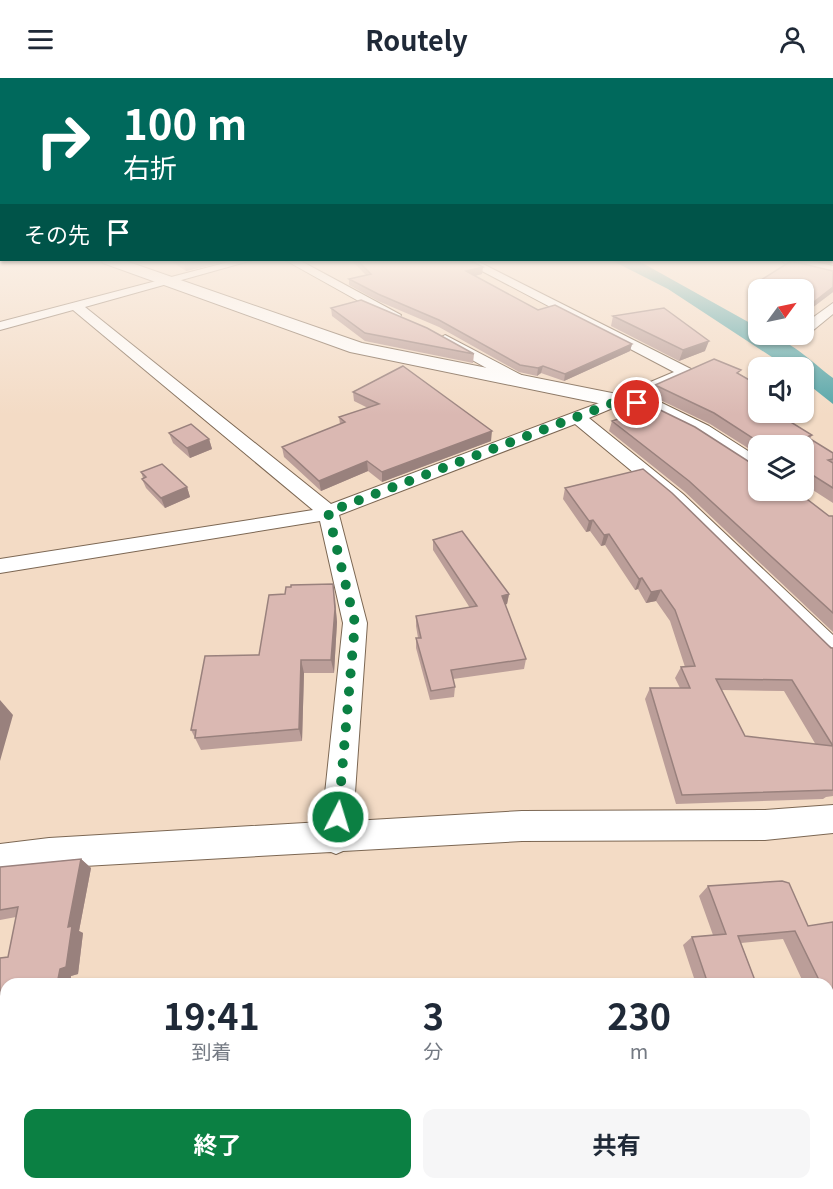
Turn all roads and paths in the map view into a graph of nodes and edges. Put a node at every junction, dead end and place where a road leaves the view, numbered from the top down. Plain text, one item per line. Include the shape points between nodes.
1 (58, 311) edge
2 (82, 311) edge
3 (252, 311) edge
4 (384, 311) edge
5 (566, 311) edge
6 (828, 311) edge
7 (403, 319) edge
8 (814, 322) edge
9 (0, 326) edge
10 (433, 332) edge
11 (521, 381) junction
12 (621, 400) junction
13 (577, 417) junction
14 (748, 462) edge
15 (328, 512) junction
16 (0, 566) edge
17 (833, 650) edge
18 (833, 819) edge
19 (336, 839) junction
20 (0, 860) edge

1 - 9 street
2 - 15 street
3 - 11 street via 357,348
4 - 7 street
5 - 12 street via 686,372
6 - 8 street
10 - 11 street
11 - 12 street
12 - 13 street
12 - 14 street via 681,418
13 - 15 street
13 - 17 street via 676,498
15 - 16 street
15 - 19 street via 355,623
18 - 19 street via 765,825 522,826
19 - 20 street via 49,853

